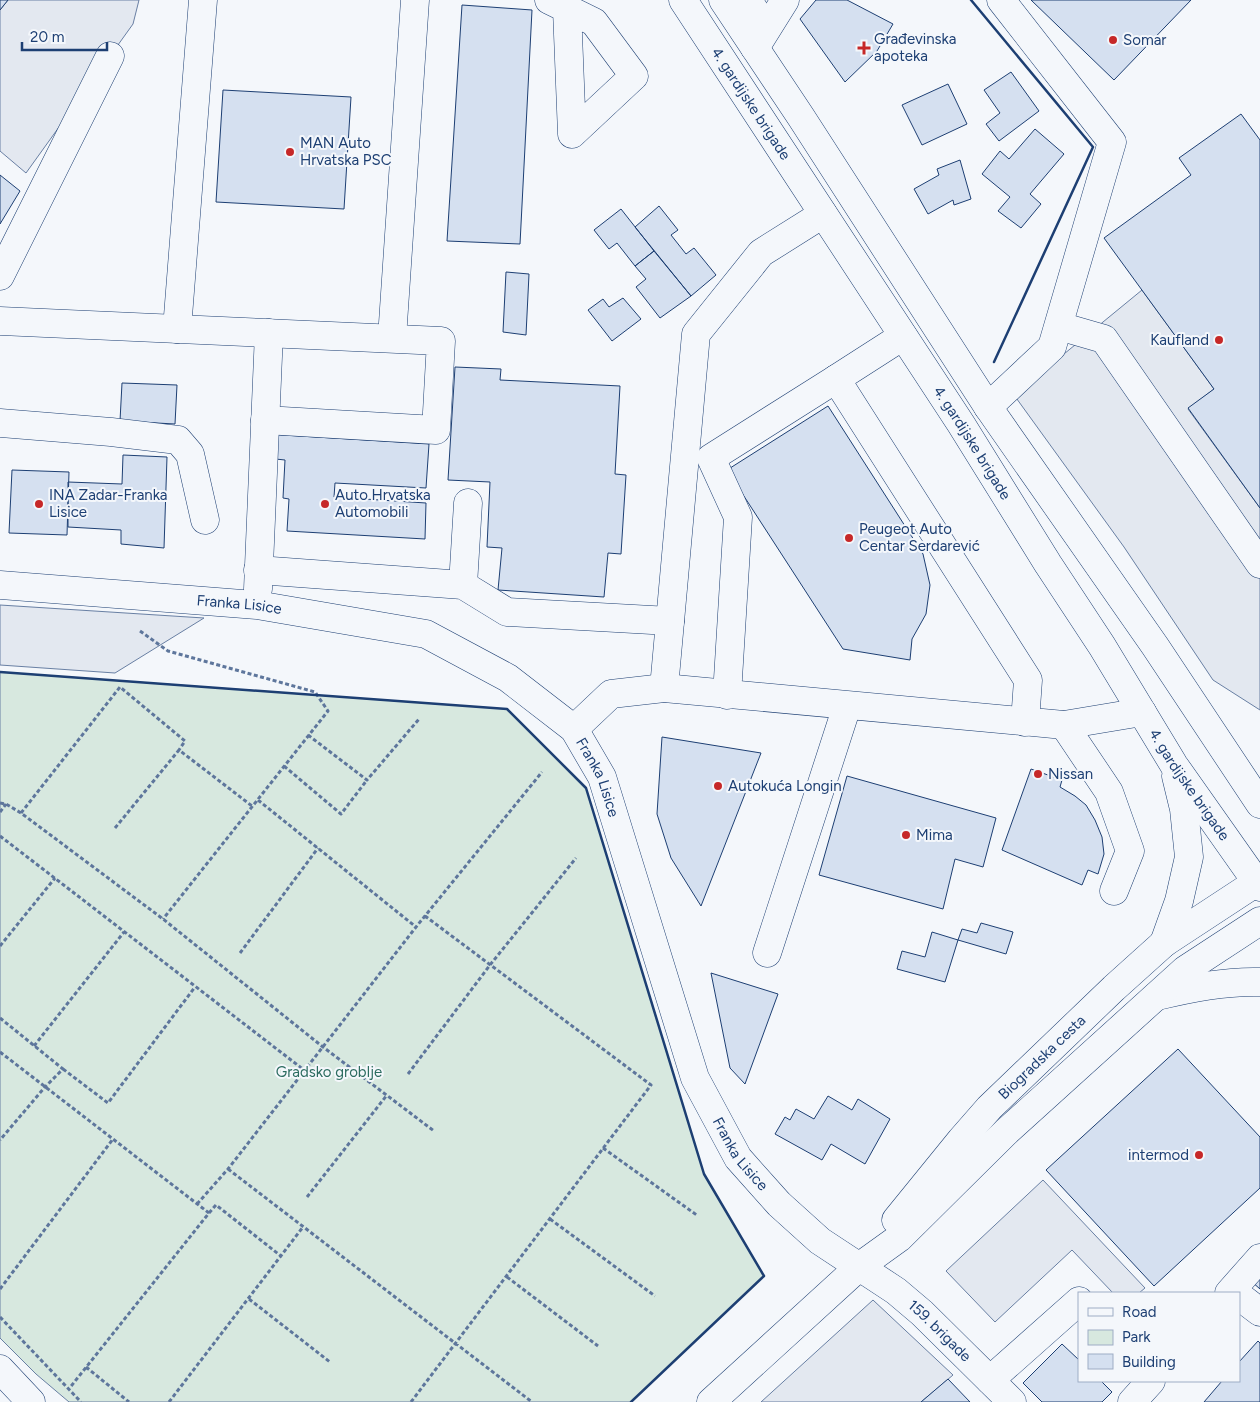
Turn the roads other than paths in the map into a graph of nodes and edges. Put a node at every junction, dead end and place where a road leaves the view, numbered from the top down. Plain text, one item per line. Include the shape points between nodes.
1 (203, 0) edge
2 (415, 0) edge
3 (683, 0) edge
4 (723, 0) edge
5 (748, 0) edge
6 (785, 0) edge
7 (1001, 0) edge
8 (760, 39) junction
9 (110, 56) dead end
10 (822, 214) junction
11 (0, 276) edge
12 (0, 321) edge
13 (1059, 326) junction
14 (178, 329) junction
15 (269, 333) junction
16 (903, 336) junction
17 (392, 338) junction
18 (836, 379) junction
19 (988, 407) junction
20 (265, 420) junction
21 (0, 423) edge
22 (468, 503) dead end
23 (205, 520) dead end
24 (1260, 564) edge
25 (258, 570) junction
26 (0, 585) edge
27 (463, 585) junction
28 (257, 605) junction
29 (670, 621) junction
30 (664, 688) junction
31 (726, 695) junction
32 (846, 706) junction
33 (1142, 712) junction
34 (1026, 722) junction
35 (1064, 725) junction
36 (574, 729) junction
37 (1232, 761) junction
38 (1174, 764) junction
39 (1260, 780) edge
40 (1260, 804) edge
41 (1259, 883) edge
42 (1114, 891) dead end
43 (1260, 921) edge
44 (1164, 943) junction
45 (767, 953) dead end
46 (1260, 982) edge
47 (1155, 996) junction
48 (1260, 1258) edge
49 (860, 1266) junction
50 (1235, 1292) edge
51 (1240, 1297) edge
52 (1078, 1301) edge
53 (1260, 1312) edge
54 (0, 1369) edge
55 (990, 1380) junction
56 (1149, 1382) edge
57 (30, 1402) edge
58 (711, 1402) edge
59 (1012, 1402) edge
60 (1132, 1402) edge

1 - 14 main road
2 - 17 main road
3 - 10 main road, 4. gardijske brigade
4 - 8 main road
5 - 8 main road
6 - 8 main road
7 - 13 main road via 1112,142
8 - 19 main road via 801,117
9 - 11 main road
10 - 16 main road, 4. gardijske brigade
10 - 29 main road via 761,253 696,334
12 - 14 main road
13 - 19 main road via 1052,347
13 - 24 main road via 1104,339
14 - 15 main road
15 - 17 main road
15 - 20 main road
16 - 18 main road
16 - 33 main road, 4. gardijske brigade
17 - 20 main road via 441,341 436,430
18 - 31 main road via 711,458 738,517
18 - 34 main road via 1028,680
19 - 37 main road
20 - 25 main road
21 - 23 main road via 178,440 190,454
22 - 27 main road
25 - 27 main road
25 - 28 main road
26 - 28 main road, Franka Lisice
27 - 29 main road via 507,612
28 - 36 main road, Franka Lisice via 426,634 508,678
29 - 30 main road
30 - 31 main road
30 - 36 main road via 611,694
31 - 32 main road
32 - 34 main road
32 - 45 main road
33 - 35 main road
33 - 38 main road, 4. gardijske brigade
34 - 35 main road
35 - 42 main road via 1109,792 1130,852
36 - 49 main road, Franka Lisice via 602,777 695,1078 738,1158 779,1204 820,1241
37 - 39 main road
37 - 40 main road
38 - 41 main road, 4. gardijske brigade
38 - 44 main road via 1184,809 1189,857 1179,901
41 - 44 main road, Biogradska cesta
43 - 47 main road, Biogradska cesta via 1185,970
44 - 49 main road, Biogradska cesta via 989,1108
46 - 47 main road via 1199,987
47 - 49 main road, Biogradska cesta via 1006,1132 899,1238
48 - 50 main road
49 - 55 main road, 159. brigade via 922,1313
49 - 58 main road, Biogradska cesta
51 - 53 main road
52 - 55 main road
54 - 57 main road
55 - 59 main road, 159. brigade
56 - 60 main road

